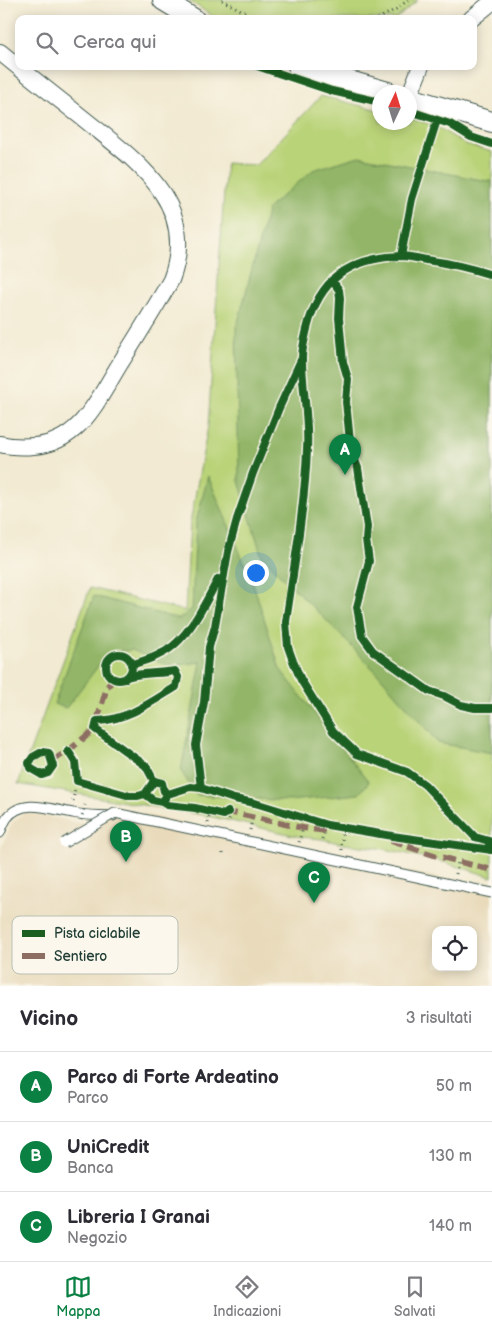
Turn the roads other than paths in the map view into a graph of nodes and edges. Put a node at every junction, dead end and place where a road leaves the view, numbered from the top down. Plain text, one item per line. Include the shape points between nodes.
1 (163, 0) edge
2 (492, 2) edge
3 (187, 15) edge
4 (476, 15) edge
5 (0, 52) edge
6 (15, 64) edge
7 (23, 70) edge
8 (312, 70) edge
9 (419, 70) edge
10 (414, 85) edge
11 (372, 87) edge
12 (417, 100) edge
13 (492, 122) edge
14 (0, 444) edge
15 (0, 832) edge
16 (64, 843) dead end
17 (492, 894) edge

1 - 3 street
2 - 4 street
5 - 6 street
7 - 14 street via 147,172 165,194 177,225 178,250 171,280 88,415 68,435 52,444 16,447
8 - 11 street
9 - 10 street
12 - 13 street
15 - 17 lane via 6,818 16,810 42,806 74,814 128,817
16 - 17 lane, bridge via 116,812

